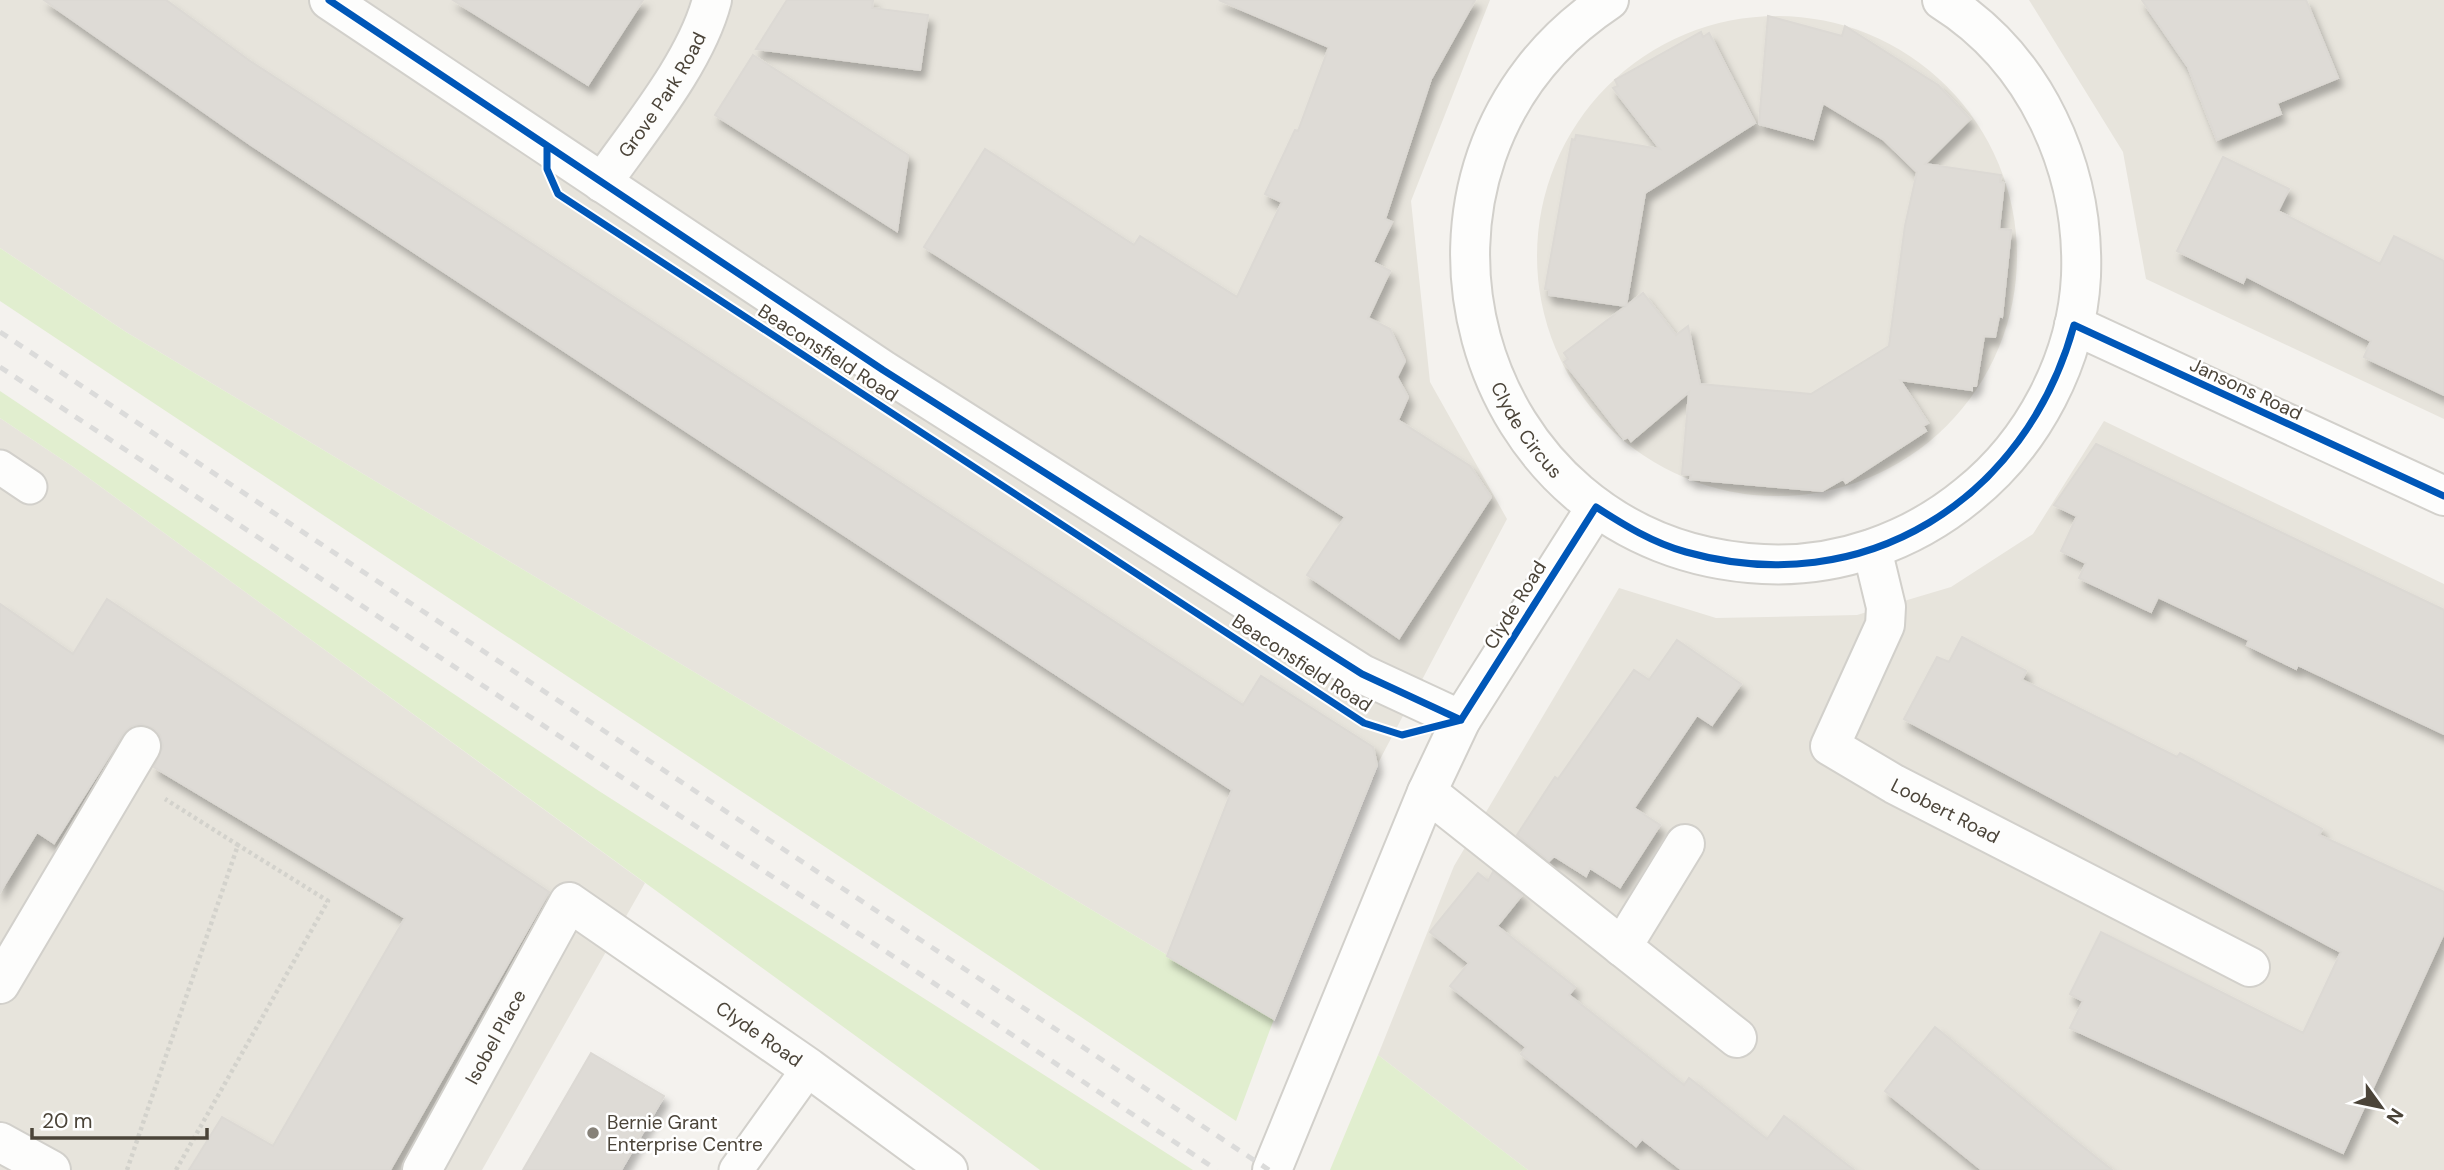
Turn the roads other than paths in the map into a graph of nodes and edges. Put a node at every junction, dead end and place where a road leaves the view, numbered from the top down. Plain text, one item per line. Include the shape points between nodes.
1 (329, 0) edge
2 (712, 0) edge
3 (1942, 0) edge
4 (1595, 4) edge
5 (602, 183) junction
6 (2074, 325) junction
7 (0, 467) edge
8 (30, 487) dead end
9 (2444, 496) edge
10 (1596, 508) junction
11 (1872, 549) junction
12 (1461, 720) junction
13 (132, 760) road end
14 (1427, 792) junction
15 (1685, 844) dead end
16 (569, 902) joint
17 (1622, 947) junction
18 (2249, 967) dead end
19 (0, 984) edge
20 (1737, 1038) dead end
21 (809, 1068) junction
22 (0, 1142) edge
23 (51, 1170) edge
24 (422, 1170) edge
25 (736, 1170) edge
26 (948, 1170) edge
27 (1272, 1170) edge

1 - 5 street, Beaconsfield Road
2 - 5 street, Grove Park Road via 690,54
3 - 6 street, Clyde Circus via 2001,50 2040,102 2054,130 2075,190 2080,222 2080,287
4 - 10 street, Clyde Circus via 1546,55 1508,107 1474,197 1468,261 1476,325 1510,414 1549,466
5 - 12 street, Beaconsfield Road via 883,370 1362,674
6 - 9 street, Jansons Road
6 - 11 street, Clyde Circus via 2042,408 2005,460 1982,484 1931,522
7 - 8 lane
10 - 11 street, Clyde Circus via 1653,540 1714,559 1799,564
10 - 12 street, Clyde Road
11 - 18 street, Loobert Road via 1886,607 1885,625 1830,746 1894,784
12 - 14 street, Clyde Road
13 - 19 street
14 - 17 street
14 - 27 street, Clyde Road
15 - 17 street
16 - 21 street, Clyde Road
16 - 24 street, Isobel Place
17 - 20 street
21 - 25 lane
21 - 26 street, Clyde Road
22 - 23 street

